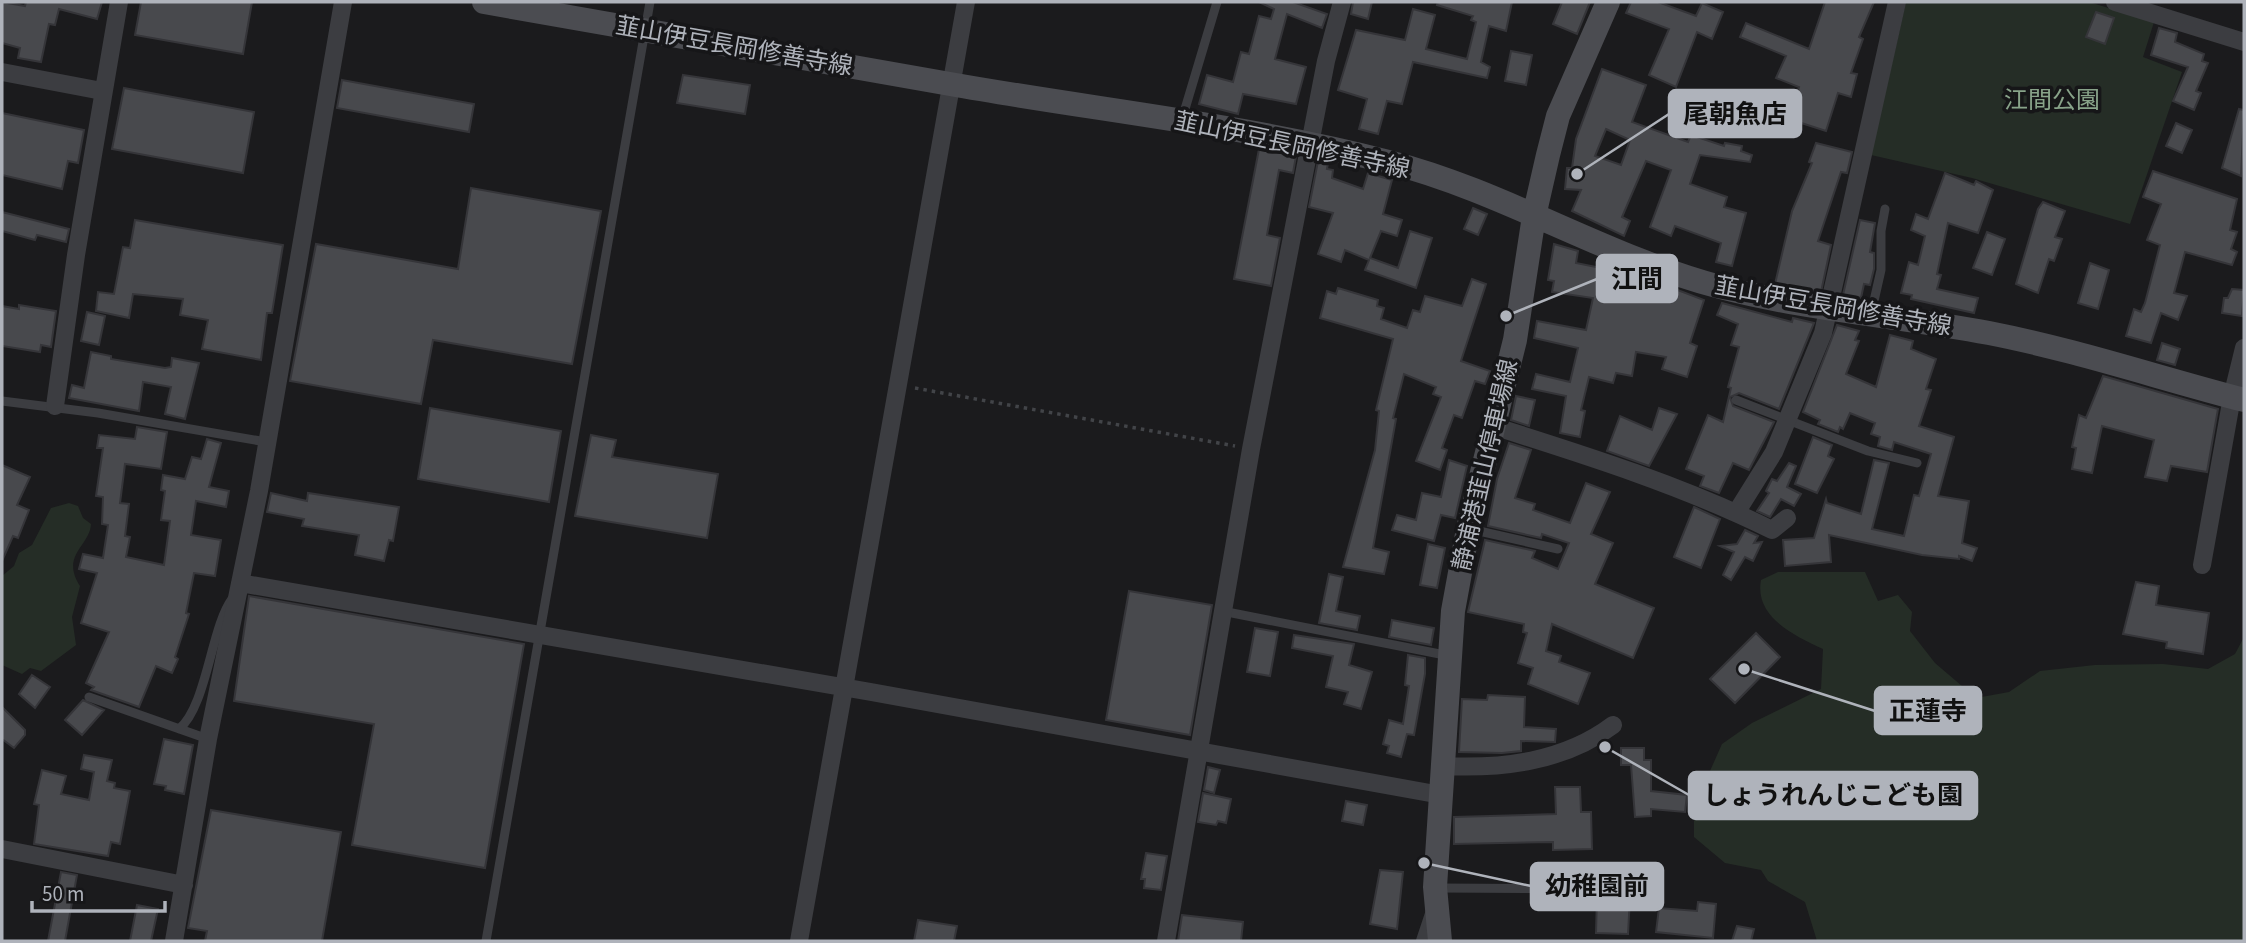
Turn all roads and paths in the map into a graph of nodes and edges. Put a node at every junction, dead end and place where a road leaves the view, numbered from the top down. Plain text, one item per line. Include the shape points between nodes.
1 (119, 2) edge
2 (343, 2) edge
3 (484, 2) edge
4 (650, 2) edge
5 (965, 2) edge
6 (1217, 2) edge
7 (1342, 2) edge
8 (1608, 2) edge
9 (1897, 2) edge
10 (2115, 2) edge
11 (2133, 4) edge
12 (645, 30) junction
13 (2244, 42) edge
14 (2, 72) edge
15 (951, 84) junction
16 (102, 92) junction
17 (1182, 120) junction
18 (1309, 144) junction
19 (1885, 209) dead end
20 (1534, 216) junction
21 (1830, 310) junction
22 (1871, 316) junction
23 (2244, 348) edge
24 (896, 385) junction
25 (2238, 399) edge
26 (2, 401) edge
27 (1736, 401) dead end
28 (55, 406) junction
29 (1787, 421) junction
30 (1493, 426) junction
31 (266, 442) junction
32 (1251, 449) junction
33 (1917, 463) dead end
34 (1736, 513) junction
35 (1787, 518) dead end
36 (1468, 528) junction
37 (1558, 550) dead end
38 (2202, 565) dead end
39 (239, 587) junction
40 (1222, 611) junction
41 (539, 635) junction
42 (1450, 656) junction
43 (842, 689) junction
44 (89, 697) dead end
45 (1613, 725) dead end
46 (178, 729) junction
47 (208, 739) junction
48 (1199, 752) junction
49 (1442, 766) junction
50 (1441, 795) junction
51 (2, 849) edge
52 (184, 885) junction
53 (1586, 889) dead end
54 (1435, 898) junction
55 (174, 941) edge
56 (486, 941) edge
57 (799, 941) edge
58 (1166, 941) edge
59 (1425, 941) edge
60 (1440, 941) edge

1 - 16 street
2 - 31 street
3 - 12 main road, 韮山伊豆長岡修善寺線
4 - 12 lane
5 - 15 street
6 - 17 lane
7 - 18 street
8 - 20 main road, 静浦港韮山停車場線 via 1558,116
9 - 21 street
10 - 11 street
11 - 13 street
12 - 15 main road, 韮山伊豆長岡修善寺線
12 - 41 lane
14 - 16 street
15 - 17 main road, 韮山伊豆長岡修善寺線
15 - 24 street
16 - 28 street
17 - 18 main road, 韮山伊豆長岡修善寺線
18 - 20 main road, 韮山伊豆長岡修善寺線 via 1392,163
18 - 32 street
19 - 22 lane via 1881,270
20 - 21 main road, 韮山伊豆長岡修善寺線 via 1669,271 1720,287
20 - 30 main road, 静浦港韮山停車場線 via 1514,340
21 - 22 main road, 韮山伊豆長岡修善寺線
21 - 29 street
22 - 25 main road, 韮山伊豆長岡修善寺線 via 2046,345
23 - 25 street
24 - 32 path
24 - 43 street
25 - 38 street
26 - 28 lane
27 - 29 lane
28 - 31 lane
29 - 33 lane via 1868,451
29 - 34 street via 1774,452
30 - 34 street via 1627,470
30 - 36 main road, 静浦港韮山停車場線
31 - 39 street
32 - 40 street
34 - 35 street via 1772,530
36 - 37 lane
36 - 42 main road, 静浦港韮山停車場線
39 - 41 street
39 - 46 lane via 226,607 198,694
39 - 47 street
40 - 42 lane
40 - 48 street
41 - 43 street
41 - 56 lane
42 - 49 main road, 静浦港韮山停車場線
43 - 48 street
43 - 57 street
44 - 46 lane
45 - 49 street via 1593,740 1527,762
46 - 47 lane
47 - 52 street
48 - 50 street
48 - 58 street
49 - 50 main road, 静浦港韮山停車場線
50 - 54 main road, 静浦港韮山停車場線
51 - 52 street
52 - 55 street
53 - 54 lane
54 - 59 street
54 - 60 main road, 静浦港韮山停車場線

